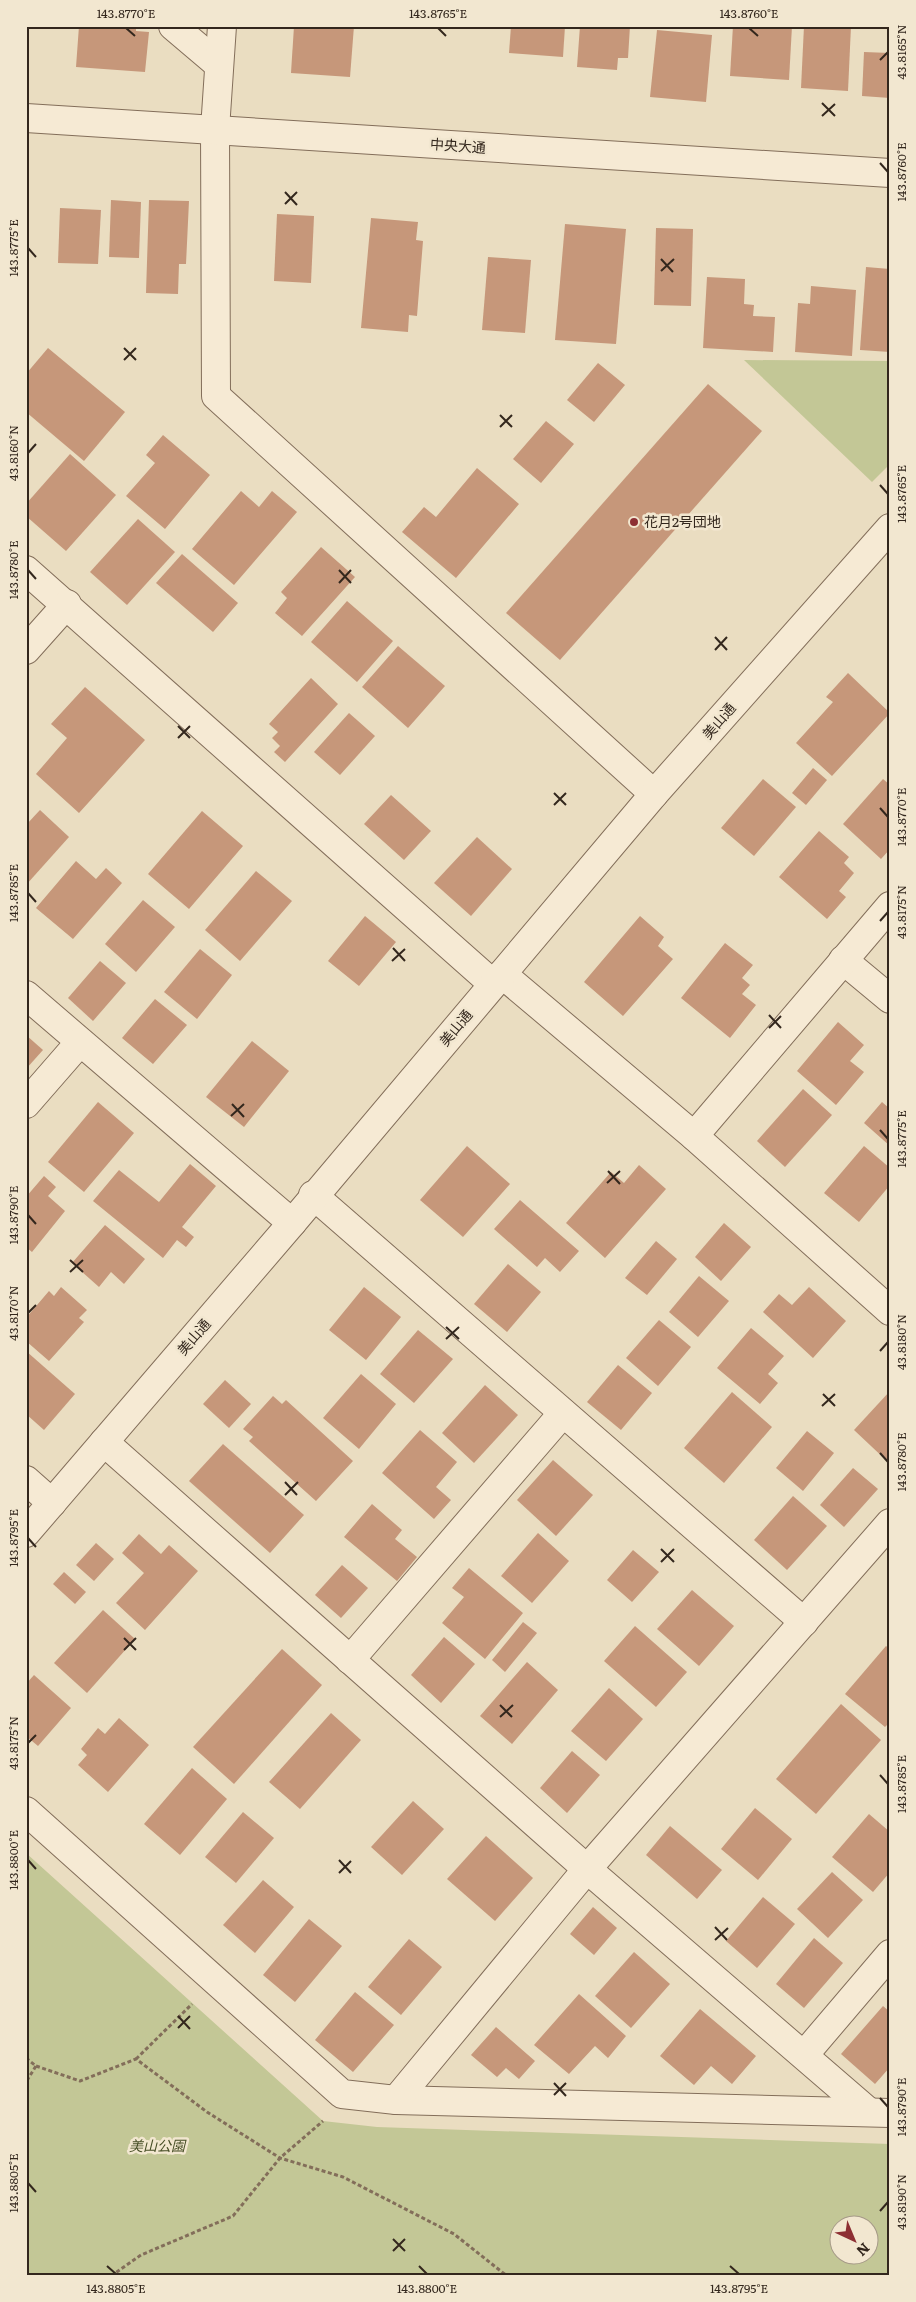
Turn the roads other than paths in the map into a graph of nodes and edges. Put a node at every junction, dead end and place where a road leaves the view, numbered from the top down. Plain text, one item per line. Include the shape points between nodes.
1 (173, 26) edge
2 (222, 26) edge
3 (219, 65) junction
4 (26, 118) edge
5 (215, 129) junction
6 (890, 173) edge
7 (890, 528) edge
8 (26, 570) edge
9 (67, 604) junction
10 (26, 650) edge
11 (654, 794) junction
12 (890, 906) edge
13 (843, 960) junction
14 (498, 979) junction
15 (26, 995) edge
16 (890, 999) edge
17 (80, 1042) junction
18 (26, 1104) edge
19 (694, 1136) junction
20 (314, 1195) junction
21 (292, 1223) junction
22 (890, 1311) edge
23 (563, 1413) junction
24 (104, 1442) junction
25 (26, 1480) edge
26 (52, 1503) junction
27 (890, 1523) edge
28 (26, 1533) edge
29 (804, 1622) junction
30 (350, 1660) junction
31 (26, 1810) edge
32 (588, 1869) junction
33 (890, 1954) edge
34 (804, 2055) junction
35 (396, 2100) junction
36 (879, 2112) edge

1 - 3 street
2 - 3 street
3 - 5 street
4 - 5 street, 中央大通
5 - 6 street, 中央大通
5 - 11 street via 216,396
7 - 11 street, 美山通
8 - 9 street
9 - 10 street
9 - 14 street
11 - 14 street, 美山通
12 - 13 street
13 - 16 street
13 - 19 street
14 - 19 street
14 - 20 street, 美山通
15 - 17 street
17 - 18 street
17 - 21 street
19 - 22 street
20 - 21 street, 美山通
20 - 23 street
21 - 24 street, 美山通
23 - 29 street
23 - 30 street
24 - 26 street, 美山通
24 - 30 street
25 - 26 street
26 - 28 street, 美山通
27 - 29 street
29 - 32 street
30 - 32 street
31 - 35 street via 342,2094
32 - 34 street
32 - 35 street
33 - 34 street
34 - 36 street
35 - 36 street

